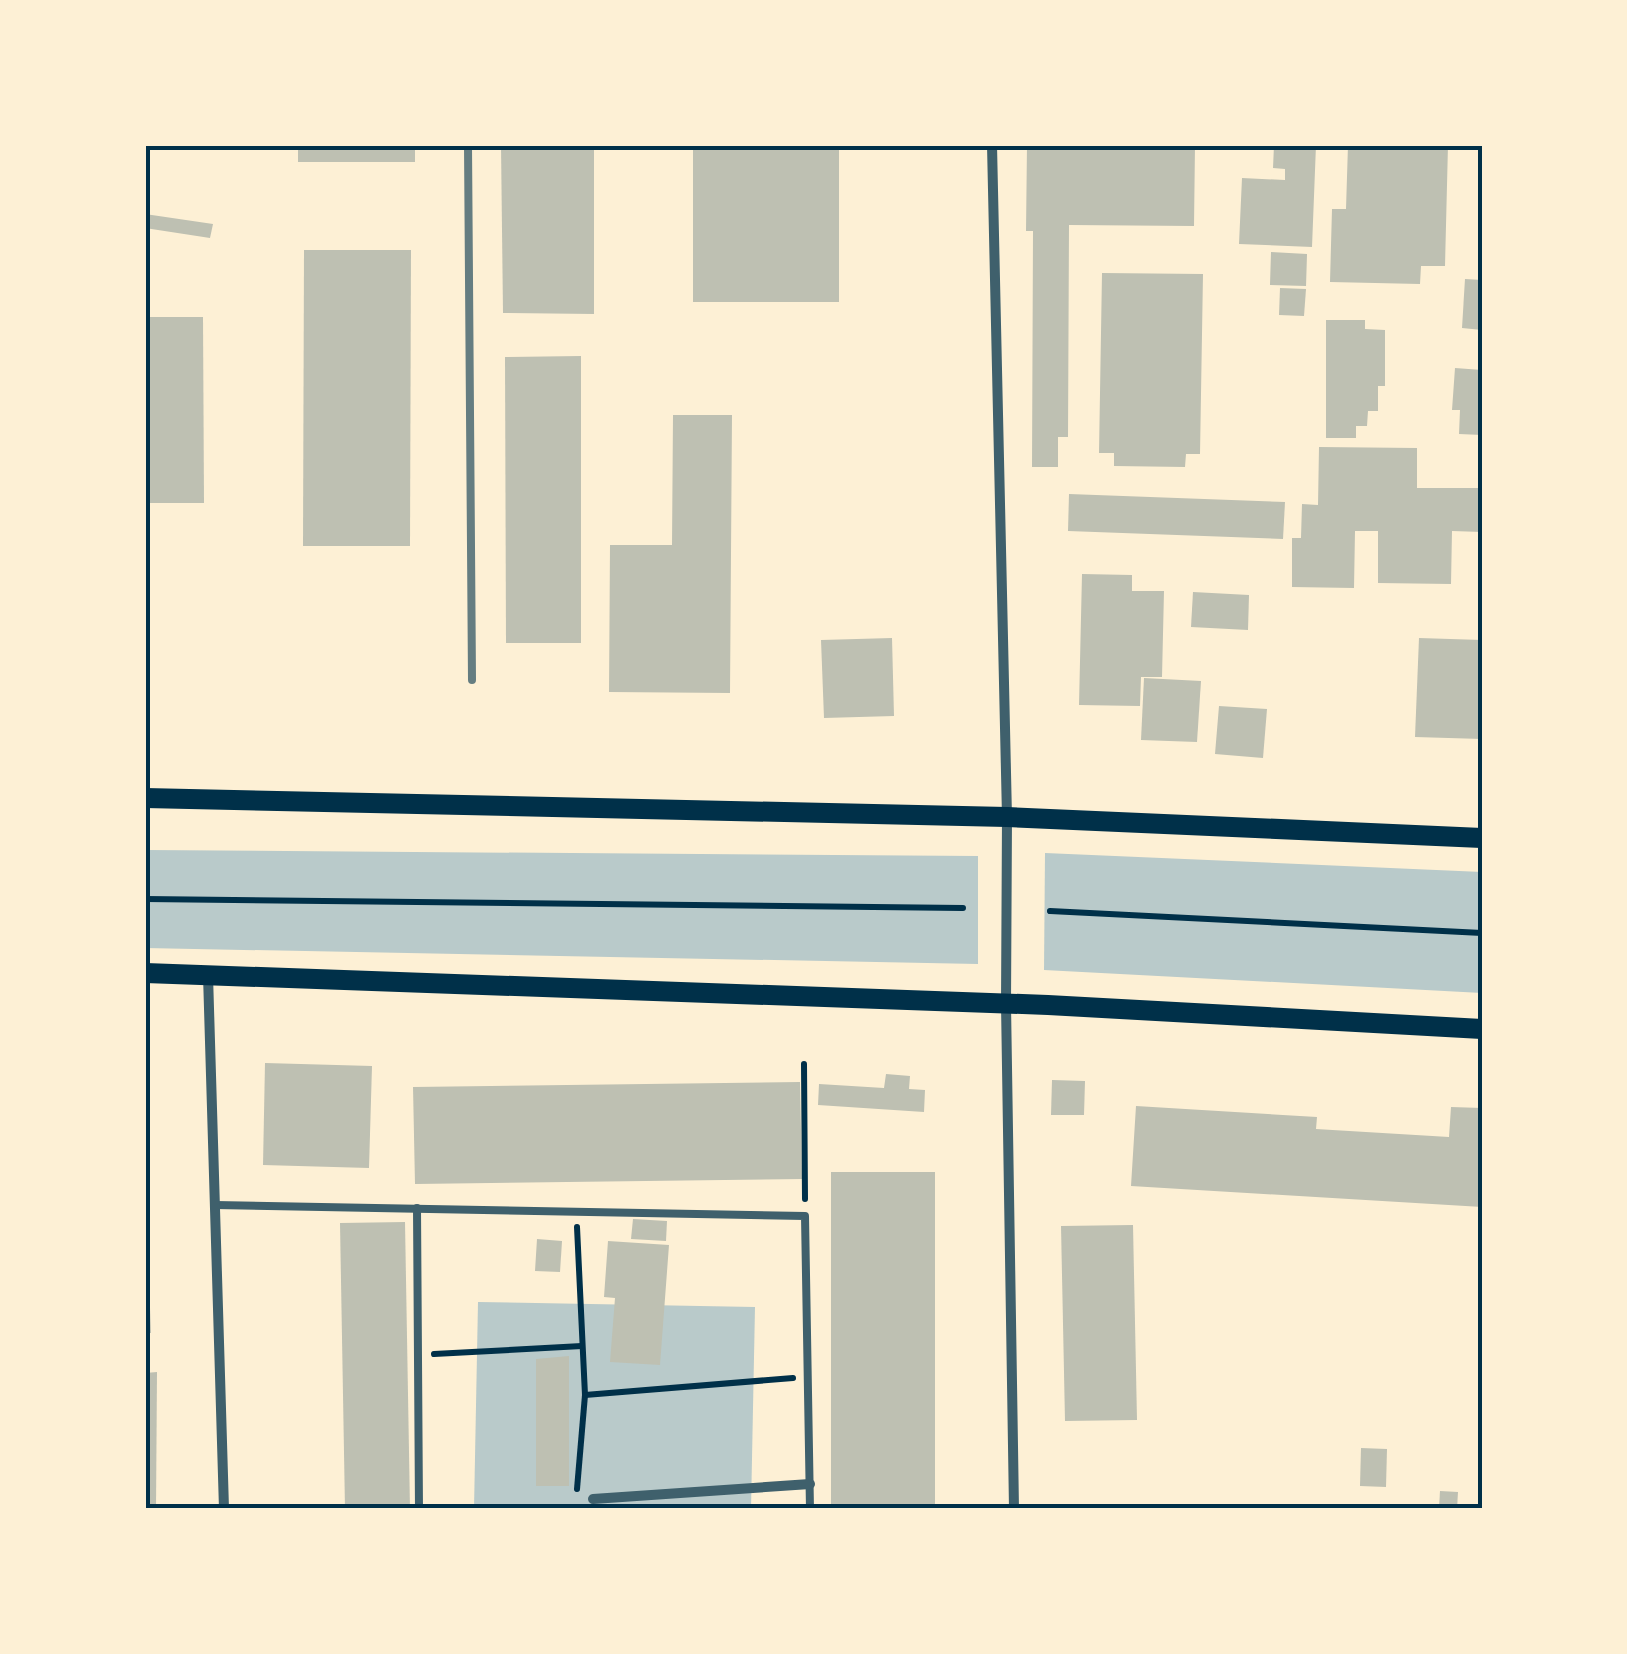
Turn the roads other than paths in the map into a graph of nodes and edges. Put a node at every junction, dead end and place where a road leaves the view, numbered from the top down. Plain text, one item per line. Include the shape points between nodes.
1 (992, 145) edge
2 (145, 798) edge
3 (1006, 818) junction
4 (1482, 838) edge
5 (145, 973) edge
6 (208, 974) junction
7 (1006, 1004) junction
8 (1482, 1029) edge
9 (215, 1205) junction
10 (417, 1208) junction
11 (810, 1484) junction
12 (592, 1499) dead end
13 (224, 1509) edge
14 (419, 1509) edge
15 (810, 1509) edge
16 (1014, 1509) edge

1 - 3 street
2 - 3 main road
3 - 4 main road
3 - 7 street
5 - 6 main road
6 - 7 main road
6 - 9 street
7 - 8 main road
7 - 16 street
9 - 10 lane
9 - 13 street
10 - 11 lane via 805,1216
10 - 14 lane
11 - 12 street
11 - 15 lane

